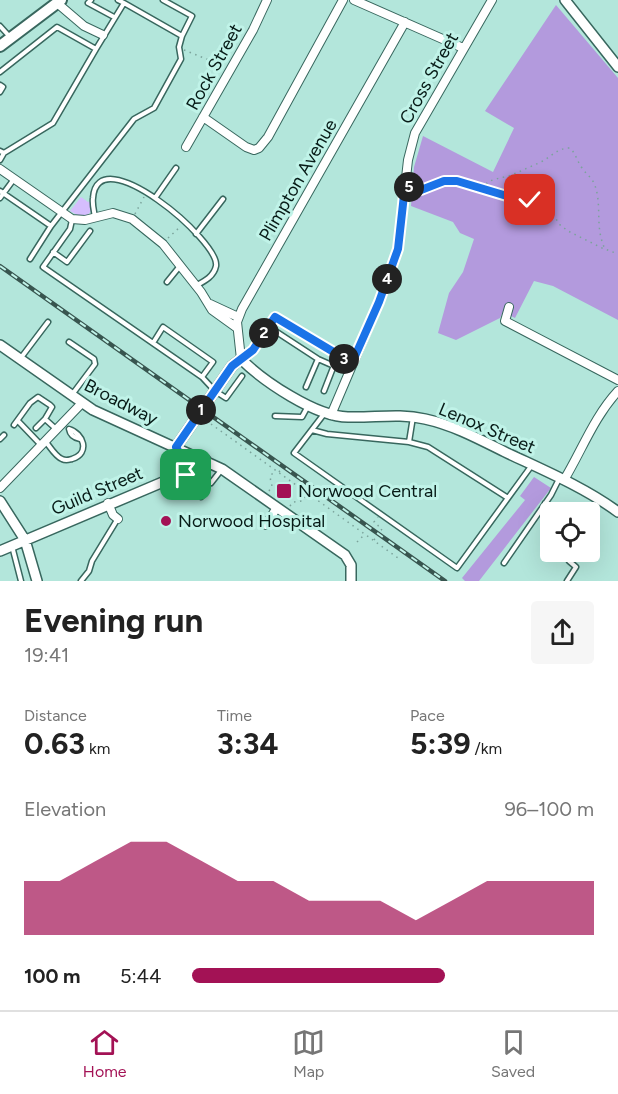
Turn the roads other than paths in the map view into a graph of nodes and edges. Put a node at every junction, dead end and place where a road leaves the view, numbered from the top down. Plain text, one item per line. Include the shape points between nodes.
1 (91, 0) edge
2 (118, 0) edge
3 (163, 0) edge
4 (267, 0) edge
5 (343, 0) edge
6 (354, 0) edge
7 (492, 0) edge
8 (566, 0) edge
9 (58, 1) edge
10 (124, 3) junction
11 (114, 17) junction
12 (405, 22) junction
13 (0, 26) edge
14 (103, 35) junction
15 (182, 36) junction
16 (11, 38) junction
17 (0, 46) edge
18 (463, 48) junction
19 (96, 49) junction
20 (618, 67) edge
21 (0, 72) edge
22 (0, 85) edge
23 (0, 92) edge
24 (203, 117) junction
25 (186, 147) dead end
26 (2, 152) edge
27 (0, 160) edge
28 (176, 168) dead end
29 (0, 169) edge
30 (14, 179) junction
31 (2, 192) edge
32 (0, 198) edge
33 (155, 198) junction
34 (223, 199) dead end
35 (61, 213) junction
36 (95, 217) junction
37 (72, 219) junction
38 (51, 226) junction
39 (90, 231) dead end
40 (196, 234) junction
41 (53, 252) junction
42 (30, 259) dead end
43 (180, 266) junction
44 (167, 282) dead end
45 (196, 286) junction
46 (209, 304) junction
47 (509, 307) dead end
48 (238, 317) junction
49 (48, 322) dead end
50 (268, 327) junction
51 (237, 328) junction
52 (69, 342) dead end
53 (153, 343) junction
54 (1, 347) edge
55 (338, 355) junction
56 (20, 359) junction
57 (241, 359) junction
58 (318, 359) junction
59 (352, 363) junction
60 (334, 366) junction
61 (242, 376) dead end
62 (202, 377) junction
63 (618, 380) edge
64 (306, 387) dead end
65 (215, 391) junction
66 (324, 391) dead end
67 (618, 391) edge
68 (71, 396) junction
69 (81, 404) junction
70 (308, 406) junction
71 (328, 414) junction
72 (275, 416) dead end
73 (413, 417) junction
74 (45, 419) junction
75 (66, 426) junction
76 (36, 428) dead end
77 (56, 430) junction
78 (312, 430) junction
79 (409, 442) junction
80 (44, 443) junction
81 (176, 447) junction
82 (206, 460) junction
83 (533, 465) junction
84 (222, 469) junction
85 (170, 479) junction
86 (562, 479) junction
87 (211, 483) dead end
88 (0, 488) edge
89 (206, 491) dead end
90 (508, 498) junction
91 (0, 501) edge
92 (546, 502) edge
93 (108, 503) junction
94 (276, 509) junction
95 (540, 510) edge
96 (618, 512) edge
97 (118, 519) joint
98 (267, 525) dead end
99 (25, 540) junction
100 (12, 545) junction
101 (0, 550) edge
102 (504, 562) dead end
103 (569, 562) edge
104 (21, 581) edge
105 (37, 581) edge
106 (81, 581) edge
107 (351, 581) edge
108 (567, 581) edge

1 - 11 lane via 88,3
2 - 10 lane
3 - 15 lane via 192,16
4 - 24 street, Rock Street
5 - 24 street via 268,137 257,148 246,147
6 - 12 street
7 - 18 street, Cross Street
8 - 20 street
9 - 14 street via 79,22
9 - 16 main road
10 - 11 lane
10 - 15 lane
11 - 14 lane
12 - 18 street
12 - 48 street, Plimpton Avenue
13 - 16 lane
14 - 19 lane
15 - 35 lane via 181,59 153,108 134,119
16 - 17 main road
18 - 59 street, Cross Street via 415,133 408,160 398,249
19 - 21 lane via 57,27
19 - 26 lane via 53,123
22 - 23 lane
24 - 25 street, Rock Street
26 - 27 lane
28 - 33 lane
29 - 30 street
30 - 31 lane
30 - 35 street
31 - 32 lane
31 - 38 lane
33 - 36 lane via 109,178 95,190
33 - 40 lane
34 - 40 lane
35 - 37 street
35 - 38 lane
36 - 37 street
36 - 43 street via 113,213 132,219 159,240
37 - 41 lane via 70,229
38 - 42 lane
39 - 41 lane via 67,262
40 - 45 lane via 216,258 216,267 212,275
41 - 53 lane via 43,267
43 - 44 lane
43 - 45 street
45 - 46 street
46 - 48 street
46 - 51 street via 217,315
47 - 63 street via 505,321
48 - 51 street, Plimpton Avenue
49 - 56 lane
50 - 55 lane via 275,317
50 - 57 lane via 253,350
50 - 58 lane
51 - 57 street, Plimpton Avenue
52 - 68 lane via 94,359 95,364
53 - 62 lane
53 - 62 lane via 163,327 205,356 213,362
54 - 56 street, Broadway
55 - 59 lane
55 - 60 lane
56 - 68 street, Broadway
57 - 65 street
57 - 70 street, Lenox Street
58 - 60 lane
58 - 64 lane
59 - 71 street, Cross Street
60 - 66 lane
61 - 65 lane via 226,399
62 - 65 lane
65 - 81 street
67 - 86 street via 598,415 579,455
68 - 69 street, Broadway
69 - 75 street
69 - 81 street, Broadway
70 - 71 street, Lenox Street
70 - 72 lane via 302,417
71 - 73 street, Lenox Street
71 - 78 lane
73 - 79 lane
73 - 83 street, Lenox Street via 462,431
74 - 76 lane
74 - 77 lane
74 - 80 lane via 52,407 38,398 30,402 16,423
75 - 77 street
75 - 80 lane via 83,445 80,456 61,459
77 - 80 street
78 - 79 lane
78 - 90 lane via 294,453 457,568
79 - 90 lane via 428,447
80 - 88 street
81 - 82 street, Broadway
81 - 85 street, Guild Street via 182,458
82 - 84 street, Broadway
82 - 85 street via 197,470
83 - 86 street, Lenox Street
83 - 90 lane
84 - 87 lane
84 - 94 street, Broadway
85 - 89 lane via 201,496
85 - 93 street, Guild Street
86 - 92 lane
86 - 96 street, Lenox Street
91 - 99 street
93 - 97 street
93 - 99 street, Guild Street
94 - 98 street
94 - 107 street, Broadway via 341,552 350,562
95 - 102 lane
97 - 106 lane
99 - 100 street, Guild Street
99 - 105 street
100 - 101 street, Guild Street
100 - 104 lane
103 - 108 lane via 576,567

